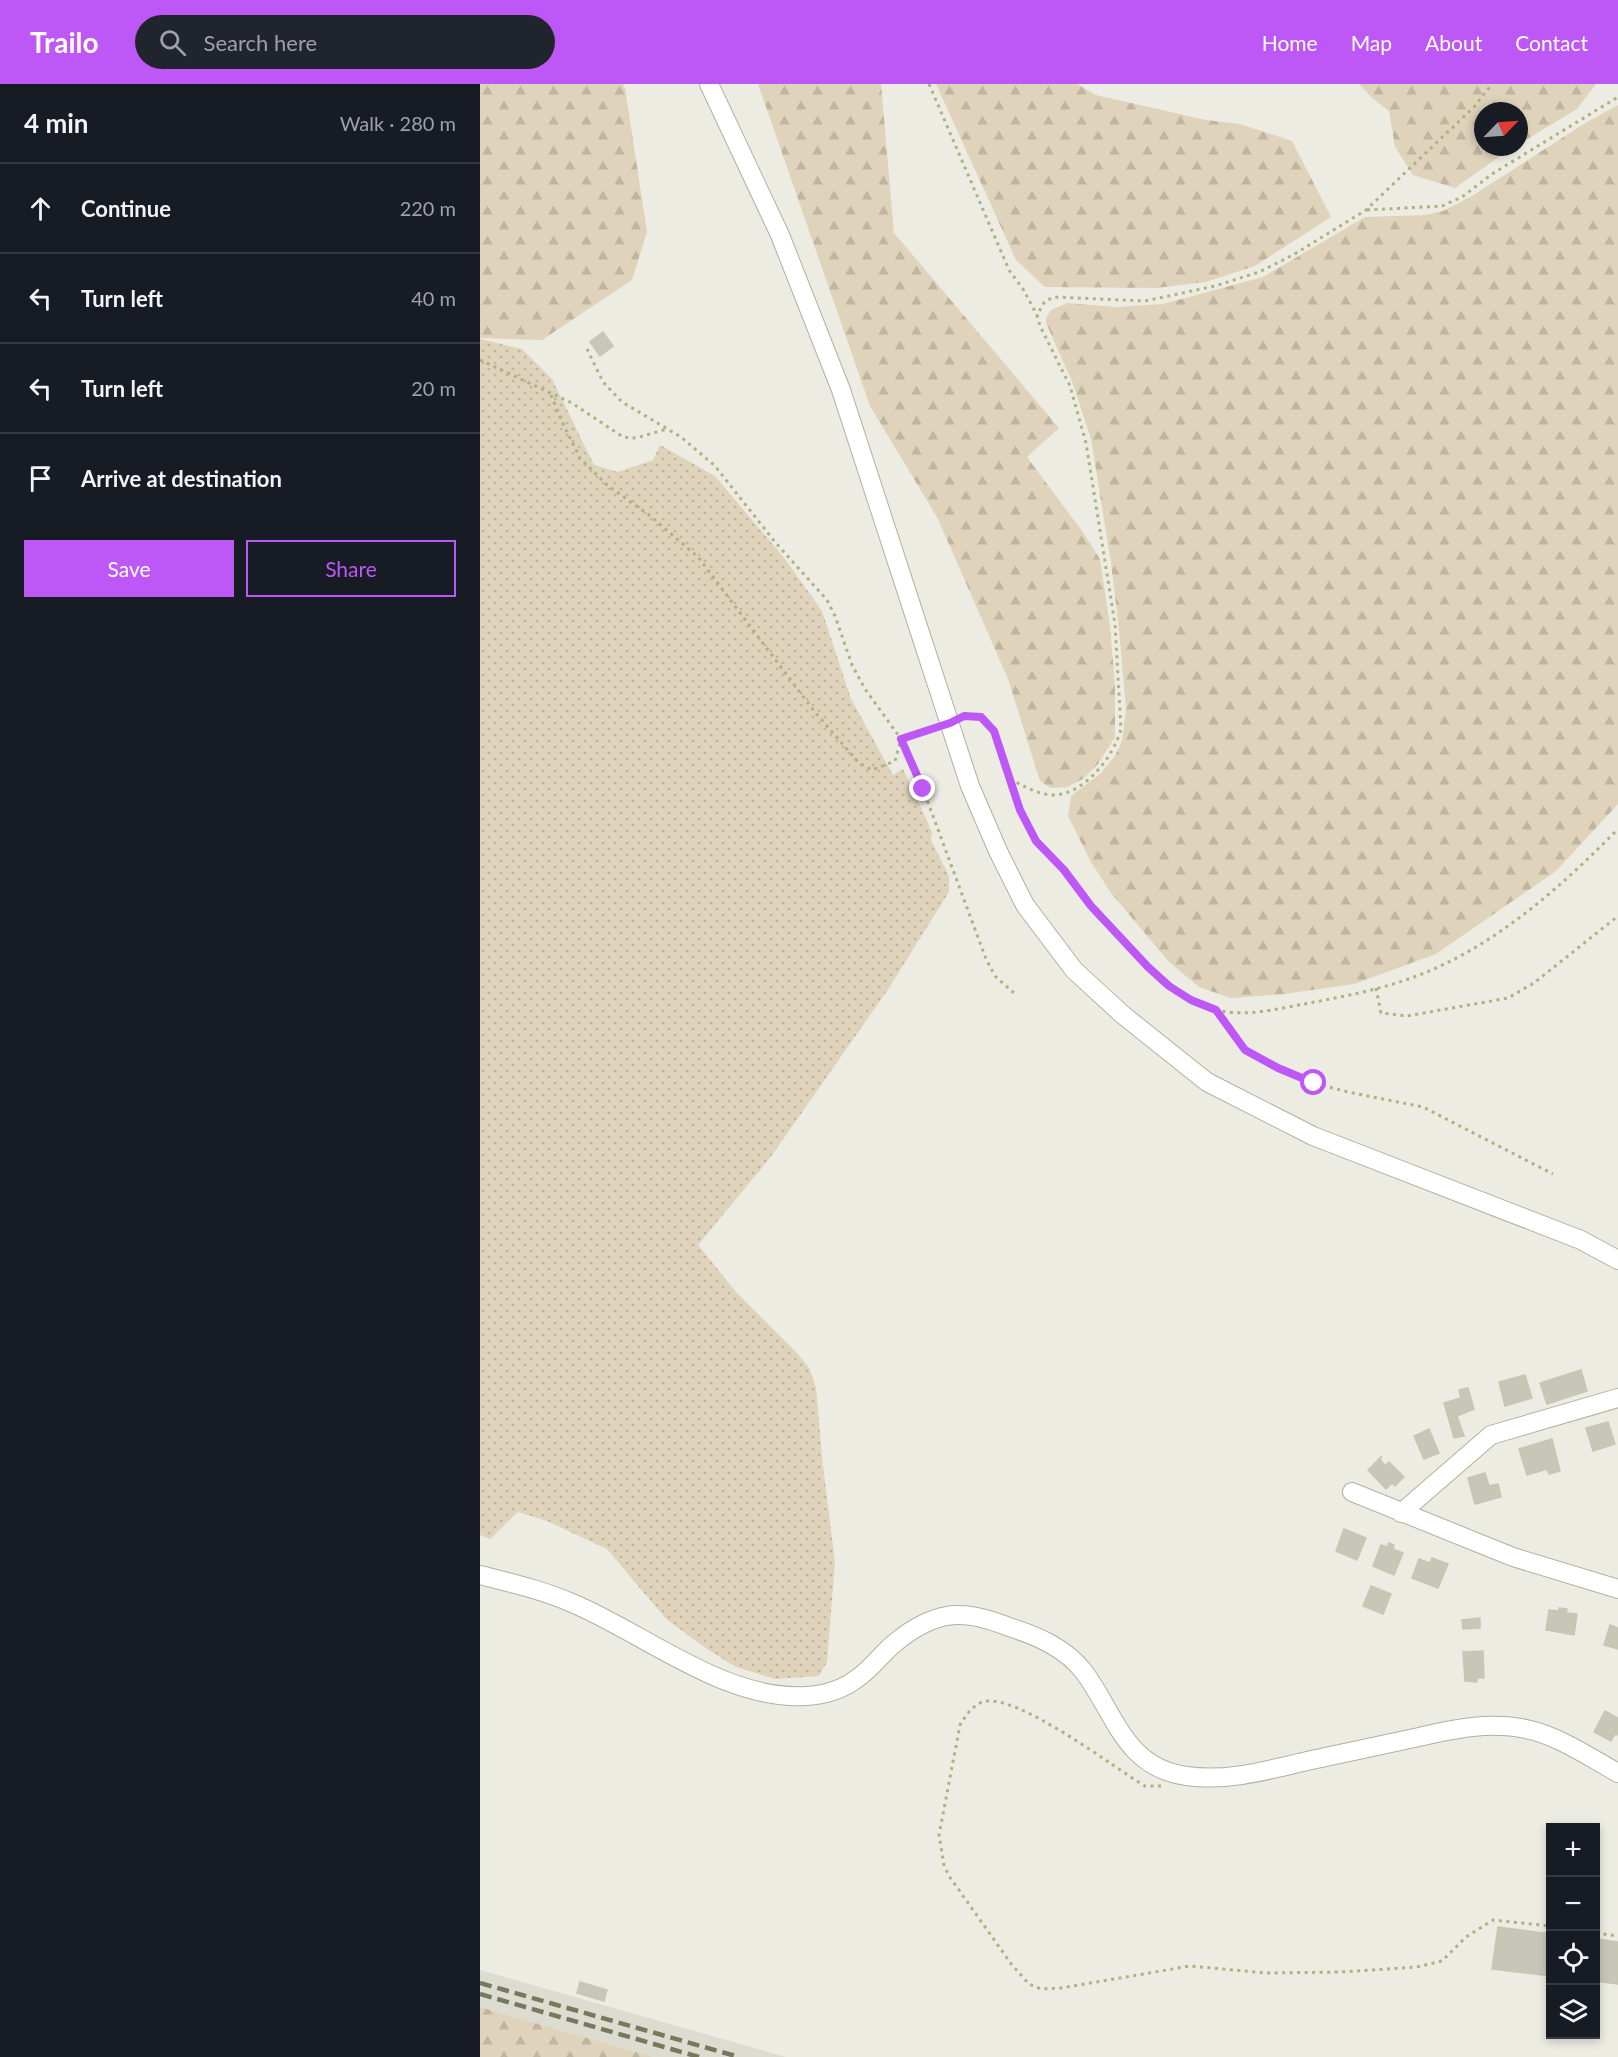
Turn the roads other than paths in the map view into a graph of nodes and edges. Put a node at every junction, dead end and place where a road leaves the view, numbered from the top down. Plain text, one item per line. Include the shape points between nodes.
1 (709, 84) edge
2 (1618, 1260) edge
3 (1618, 1398) edge
4 (1352, 1492) dead end
5 (1401, 1513) junction
6 (480, 1575) edge
7 (1618, 1589) edge
8 (1618, 1773) edge

1 - 2 street via 780,235 841,390 970,786 1025,905 1074,970 1207,1082 1313,1137 1581,1240
3 - 5 street via 1491,1435
4 - 5 street
5 - 7 street via 1513,1557
6 - 8 street via 573,1603 714,1675 747,1689 781,1696 827,1694 844,1686 860,1677 897,1641 940,1617 957,1614 1008,1626 1066,1654 1083,1671 1134,1751 1155,1766 1179,1775 1223,1777 1449,1730 1503,1725 1544,1734

